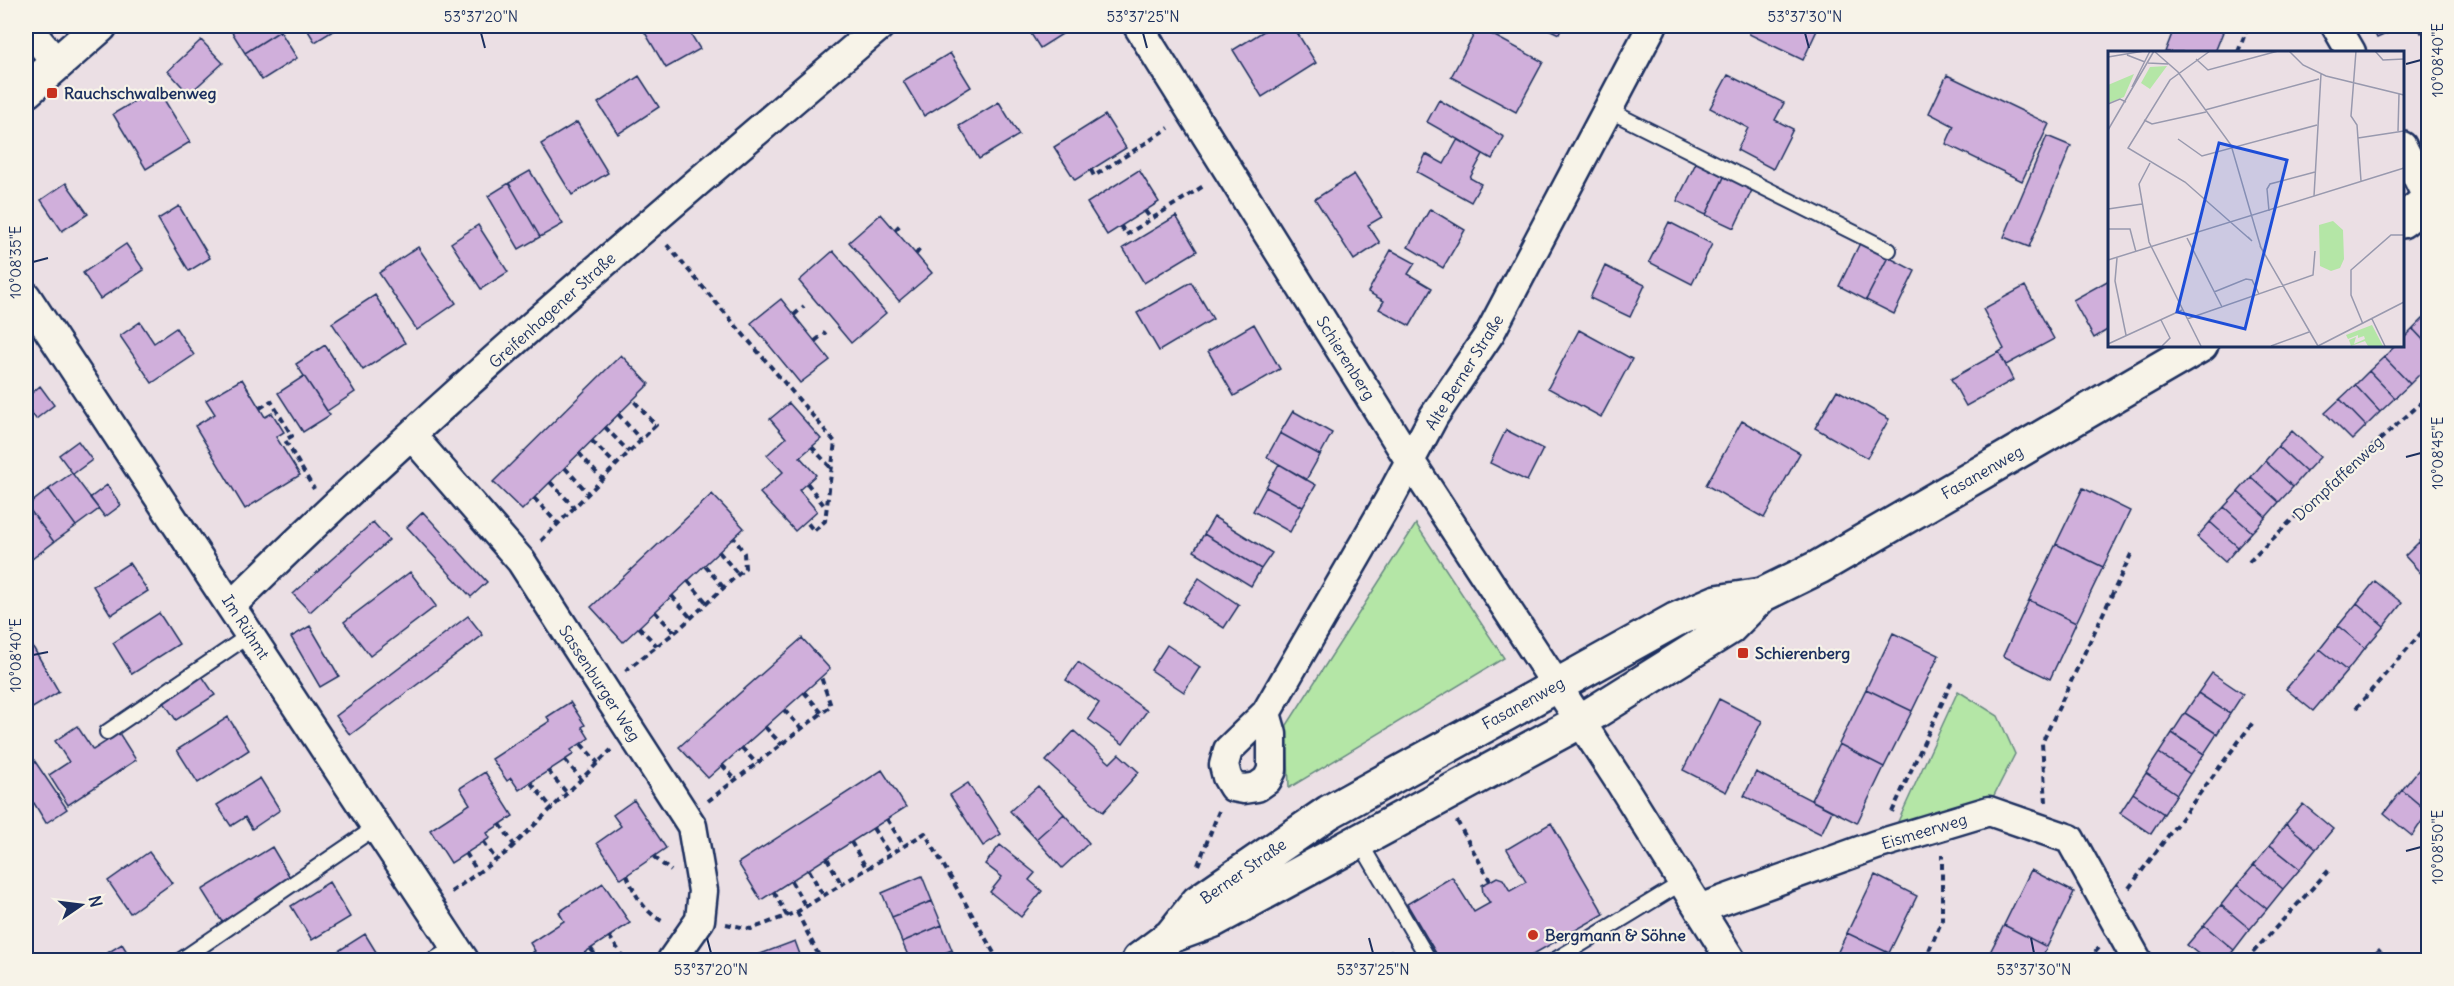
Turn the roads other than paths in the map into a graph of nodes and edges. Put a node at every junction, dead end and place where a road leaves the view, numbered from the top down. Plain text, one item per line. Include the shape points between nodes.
1 (26, 26) edge
2 (100, 26) edge
3 (880, 26) edge
4 (1138, 26) edge
5 (1652, 26) edge
6 (2336, 26) edge
7 (2350, 51) edge
8 (57, 63) junction
9 (26, 91) edge
10 (1608, 110) junction
11 (2403, 148) edge
12 (2428, 199) edge
13 (2403, 220) edge
14 (1889, 250) dead end
15 (26, 296) edge
16 (2199, 346) edge
17 (411, 435) junction
18 (1410, 461) junction
19 (1762, 595) junction
20 (232, 605) junction
21 (251, 634) junction
22 (1555, 685) junction
23 (1266, 713) junction
24 (1579, 722) junction
25 (108, 732) dead end
26 (376, 827) junction
27 (1294, 835) joint
28 (1359, 842) junction
29 (1312, 867) joint
30 (1683, 882) junction
31 (1699, 909) junction
32 (1171, 936) junction
33 (451, 956) edge
34 (181, 960) edge
35 (672, 960) edge
36 (1139, 960) edge
37 (1429, 960) edge
38 (1555, 960) edge
39 (1731, 960) edge
40 (2137, 960) edge

1 - 8 street
2 - 8 main road
3 - 17 street, Greifenhagener Straße
4 - 18 street, Schierenberg
5 - 10 street, Alte Berner Straße
6 - 7 street
8 - 9 main road
10 - 14 lane
10 - 18 street, Alte Berner Straße via 1490,333 1434,416
11 - 12 street
12 - 13 main road
15 - 20 street, Im Rühmt
16 - 19 main road, Fasanenweg via 1819,567
17 - 20 street, Greifenhagener Straße
17 - 35 street, Sassenburger Weg via 521,561 692,826 703,891 696,925
18 - 22 street, Schierenberg
18 - 23 street, Alte Berner Straße
19 - 22 main road, Fasanenweg via 1717,602
19 - 24 main road, Fasanenweg via 1729,628
20 - 21 street, Im Rühmt
21 - 25 lane
21 - 26 street, Im Rühmt
22 - 24 street, Schierenberg
22 - 27 main road, Fasanenweg
23 - 23 street, Alte Berner Straße via 1228,750 1224,765 1233,787 1257,787 1268,780 1273,752
24 - 28 main road, Fasanenweg
24 - 30 street, Schierenberg
26 - 33 street, Im Rühmt via 429,906
26 - 34 lane
27 - 32 main road, Berner Straße via 1198,902
28 - 29 main road, Fasanenweg
28 - 37 lane
29 - 32 main road, Berner Straße via 1212,921
30 - 31 street, Schierenberg
30 - 38 lane
31 - 39 street, Schierenberg
31 - 40 street, Eismeerweg via 1876,845 1989,811 2070,839
32 - 36 main road, Berner Straße

